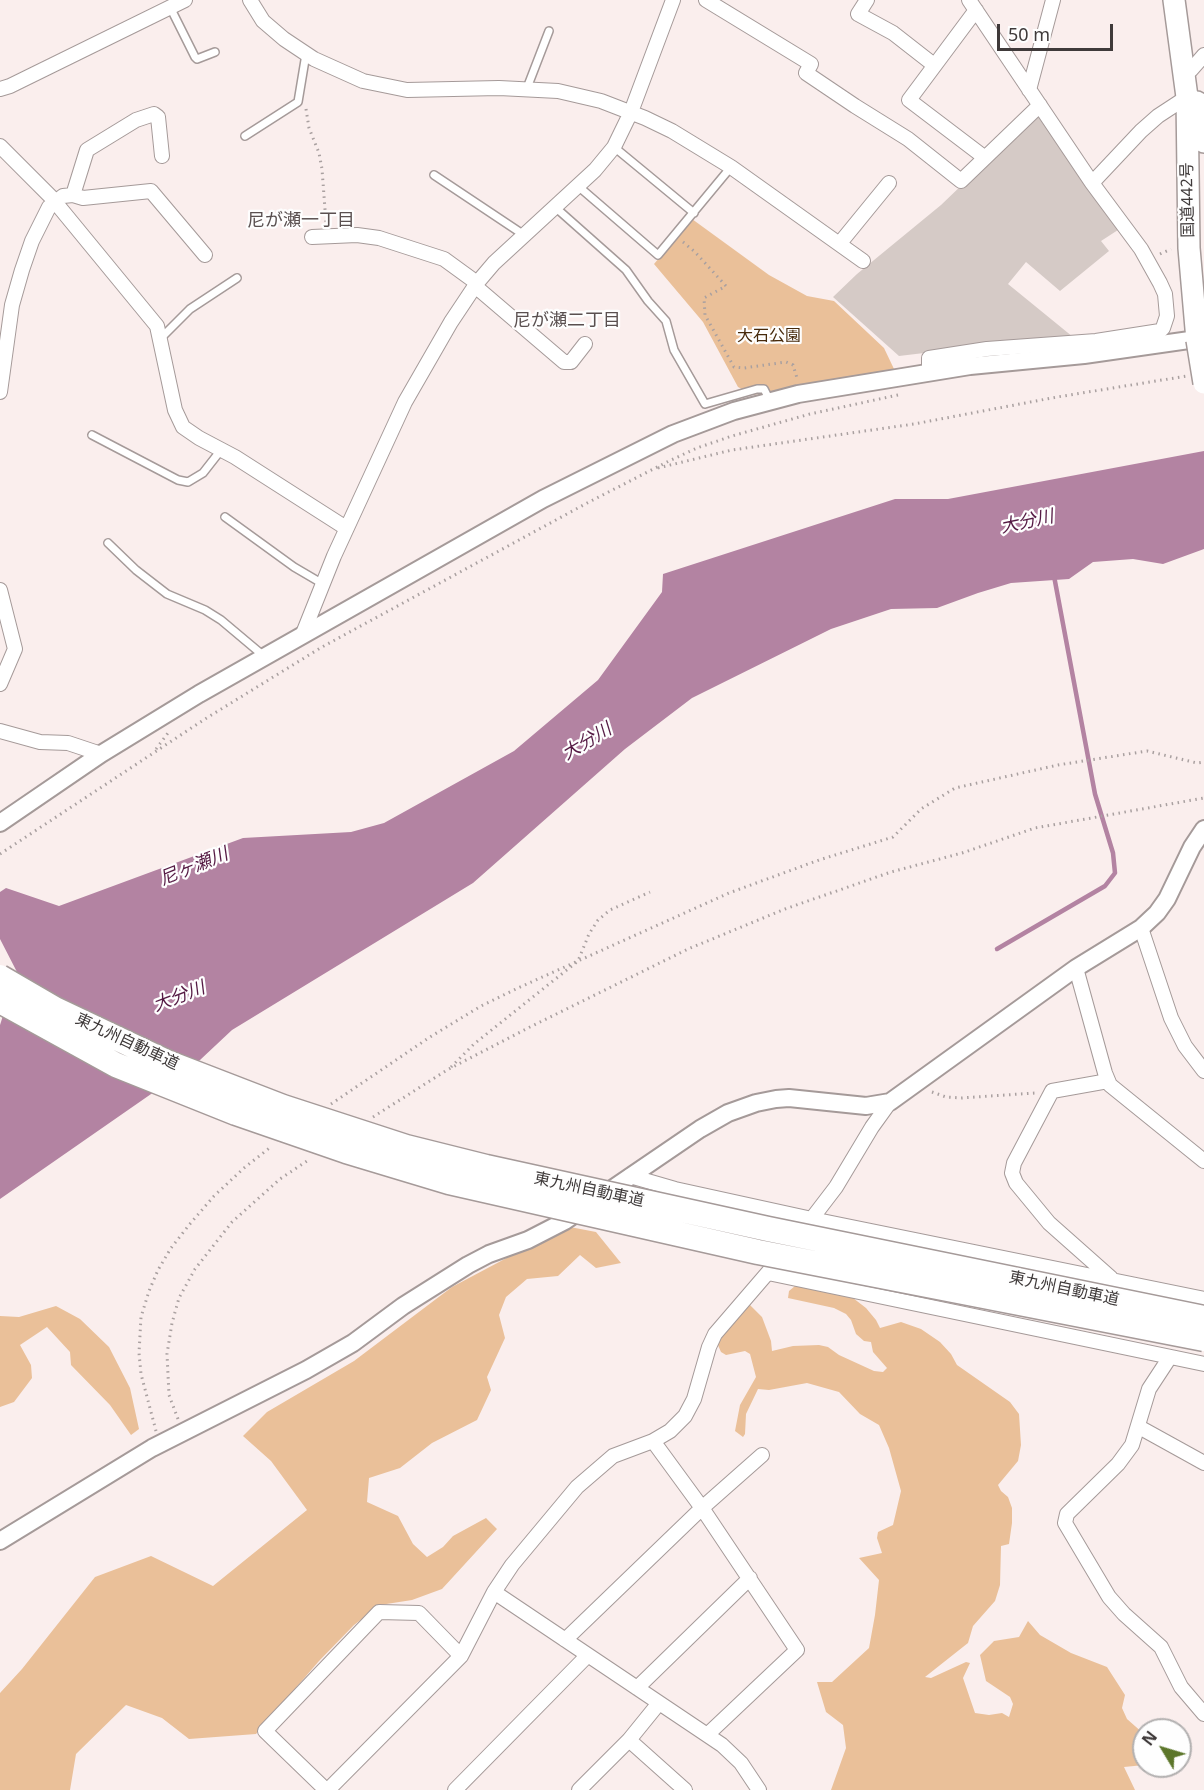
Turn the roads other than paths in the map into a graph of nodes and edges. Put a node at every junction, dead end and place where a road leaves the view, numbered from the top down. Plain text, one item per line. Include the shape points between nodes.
1 (185, 0) edge
2 (250, 0) edge
3 (673, 0) edge
4 (706, 0) edge
5 (867, 0) edge
6 (1053, 0) edge
7 (1174, 0) edge
8 (972, 5) edge
9 (166, 6) edge
10 (549, 31) dead end
11 (215, 52) dead end
12 (306, 54) junction
13 (1193, 59) edge
14 (934, 65) junction
15 (527, 88) junction
16 (0, 89) edge
17 (1029, 90) junction
18 (1187, 97) junction
19 (1040, 105) junction
20 (631, 112) junction
21 (245, 136) dead end
22 (1204, 142) edge
23 (0, 146) edge
24 (614, 147) junction
25 (162, 156) dead end
26 (984, 157) junction
27 (730, 167) junction
28 (434, 174) dead end
29 (889, 183) dead end
30 (1092, 183) junction
31 (578, 186) junction
32 (73, 195) junction
33 (55, 202) junction
34 (555, 207) junction
35 (694, 213) junction
36 (524, 235) junction
37 (312, 237) dead end
38 (840, 243) junction
39 (206, 255) dead end
40 (863, 261) dead end
41 (237, 278) dead end
42 (476, 284) junction
43 (161, 338) junction
44 (1201, 339) edge
45 (585, 344) dead end
46 (929, 372) junction
47 (1198, 379) edge
48 (0, 392) edge
49 (770, 402) junction
50 (92, 435) dead end
51 (221, 450) junction
52 (225, 517) dead end
53 (346, 528) junction
54 (108, 543) dead end
55 (322, 584) junction
56 (1, 596) edge
57 (302, 636) junction
58 (265, 657) junction
59 (0, 684) edge
60 (0, 731) edge
61 (101, 754) junction
62 (0, 823) edge
63 (1204, 829) edge
64 (1141, 928) junction
65 (1076, 968) junction
66 (0, 977) edge
67 (0, 1001) edge
68 (1204, 1071) edge
69 (1108, 1081) junction
70 (890, 1102) junction
71 (1204, 1161) edge
72 (630, 1176) junction
73 (812, 1220) junction
74 (768, 1273) junction
75 (1114, 1280) junction
76 (1204, 1299) edge
77 (1204, 1318) edge
78 (1204, 1339) edge
79 (1170, 1357) junction
80 (1204, 1364) edge
81 (1139, 1427) junction
82 (653, 1441) junction
83 (762, 1455) dead end
84 (1204, 1463) edge
85 (702, 1509) junction
86 (0, 1541) edge
87 (750, 1578) junction
88 (494, 1592) junction
89 (566, 1640) junction
90 (588, 1655) junction
91 (461, 1656) junction
92 (637, 1688) junction
93 (659, 1703) junction
94 (1204, 1714) edge
95 (707, 1735) junction
96 (629, 1740) junction
97 (327, 1790) edge
98 (456, 1790) edge
99 (579, 1790) edge
100 (685, 1790) edge
101 (759, 1790) edge

1 - 9 street
2 - 12 street via 268,26
3 - 20 street
4 - 26 street via 810,64 806,73 908,139 961,181
5 - 14 street via 858,14 893,33
6 - 17 street
7 - 13 highway, 国道442号
8 - 14 street
8 - 17 street
9 - 11 lane via 197,59
9 - 16 street
10 - 15 lane
12 - 15 street via 343,74 389,87
12 - 21 lane via 298,102
13 - 18 highway, 国道442号
13 - 22 highway, 国道442号
14 - 26 street via 909,100
15 - 20 street via 583,96
17 - 19 street
18 - 30 street via 1141,131
18 - 44 highway, 国道442号 via 1189,248
19 - 26 street
19 - 30 street
20 - 24 street
20 - 27 street via 672,131
23 - 33 street
24 - 31 street
24 - 35 lane
25 - 32 street via 158,117 154,114 136,120 87,150
27 - 35 lane
27 - 38 street
28 - 36 lane
29 - 38 street
30 - 46 street via 1141,249 1160,283 1167,316 1163,328 1096,341 987,349 929,358
31 - 34 street
31 - 35 lane via 658,255
32 - 33 street
32 - 39 street via 83,198 151,191
33 - 43 street via 152,318
33 - 48 street via 32,241 12,305
34 - 36 street
34 - 49 lane via 626,270 666,321 674,350 705,404 757,389 764,389
36 - 42 street
37 - 42 street via 357,235 422,250 444,259
38 - 40 street
41 - 43 lane via 190,309
42 - 45 street via 564,362 571,362
42 - 53 street via 405,402
43 - 51 street via 179,422
44 - 46 street
44 - 47 highway, 国道442号, bridge
46 - 49 street
49 - 57 street via 703,422 643,447
50 - 51 lane via 188,482 203,472
51 - 53 street
52 - 55 lane
53 - 55 street
54 - 58 lane via 167,594 221,620
55 - 57 street
56 - 59 street via 15,649
57 - 58 street
58 - 61 street
60 - 61 street via 40,742 68,743
61 - 62 street
63 - 64 street via 1167,899
64 - 65 street
64 - 68 street via 1171,1018
65 - 69 street
65 - 70 street
66 - 77 highway, 東九州自動車道, bridge via 55,1009 169,1063 283,1107 406,1147 757,1227
67 - 78 highway, 東九州自動車道, bridge via 116,1065 236,1113 449,1182 758,1252
69 - 71 street via 1115,1091
69 - 75 street via 1052,1092 1014,1163 1012,1177 1056,1231
70 - 72 street via 866,1106 789,1098 756,1103 716,1120
70 - 73 street
72 - 73 street
72 - 86 street via 554,1227 448,1276 328,1358 161,1444
73 - 74 street
73 - 75 street
74 - 79 street
74 - 82 street via 715,1334 685,1416
75 - 76 street
79 - 80 street
79 - 81 street via 1149,1389
81 - 84 street
81 - 94 street via 1126,1455 1067,1514 1065,1523 1109,1597 1161,1647 1181,1687
82 - 85 street
82 - 88 street via 613,1456 580,1483
83 - 85 street
85 - 87 street
85 - 89 street
87 - 92 street
87 - 95 street via 797,1650
88 - 89 street
88 - 91 street
89 - 90 street
90 - 92 street
90 - 98 street
91 - 97 street
91 - 97 street via 419,1613 379,1612 265,1731
92 - 93 street
93 - 95 street
93 - 96 street
95 - 101 street via 730,1751
96 - 99 street
96 - 100 street

